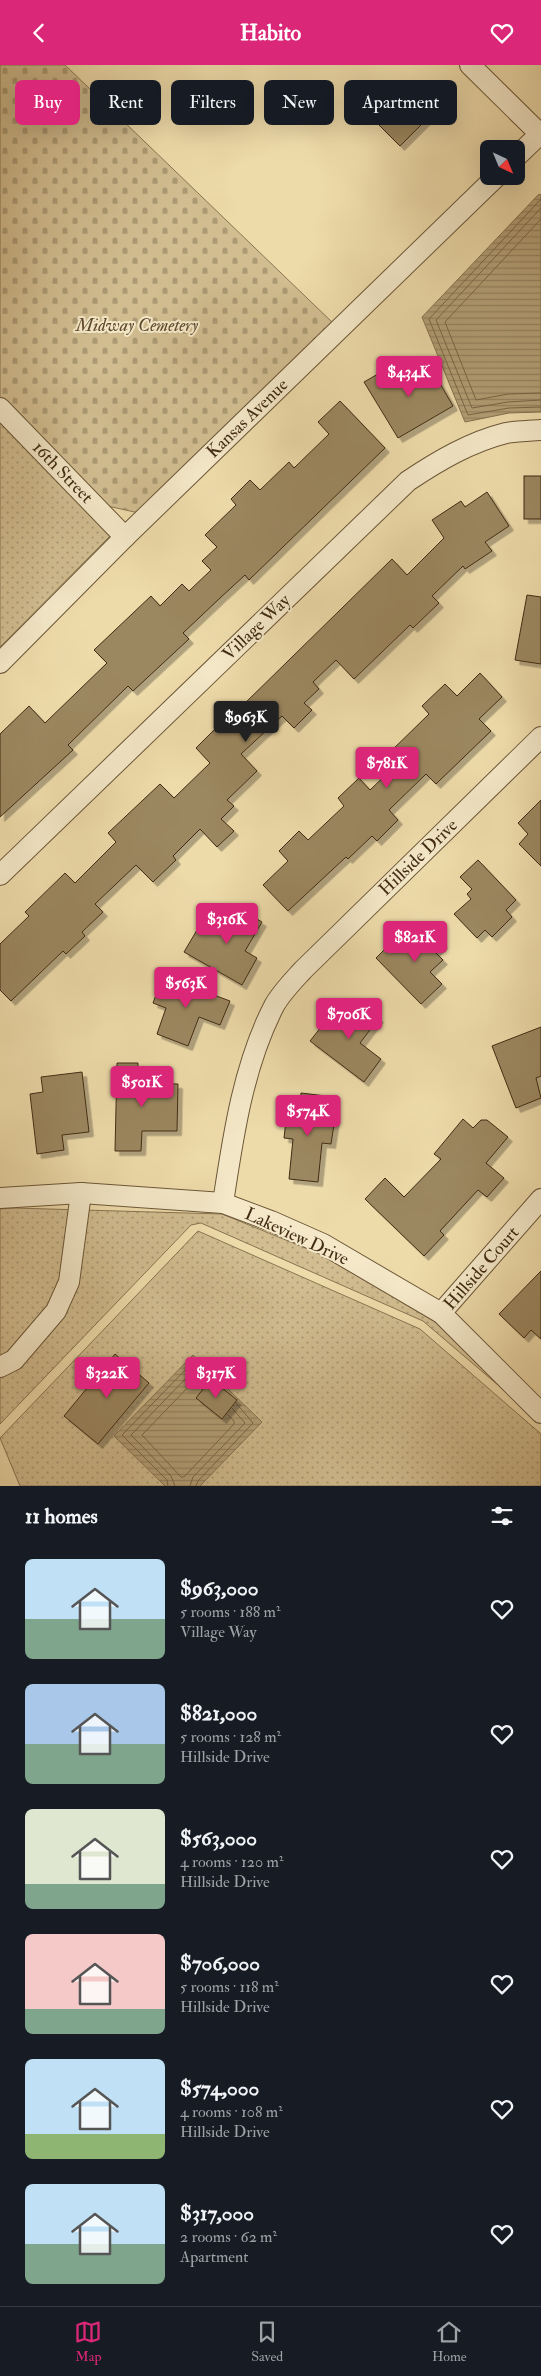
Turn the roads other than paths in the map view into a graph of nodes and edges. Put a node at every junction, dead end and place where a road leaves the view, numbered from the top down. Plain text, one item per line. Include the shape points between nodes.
1 (470, 65) edge
2 (540, 134) edge
3 (525, 148) edge
4 (487, 185) edge
5 (0, 408) edge
6 (541, 430) edge
7 (125, 537) junction
8 (0, 663) edge
9 (541, 737) edge
10 (0, 875) edge
11 (82, 1193) junction
12 (0, 1198) edge
13 (541, 1199) edge
14 (223, 1203) junction
15 (441, 1313) junction
16 (0, 1367) edge
17 (541, 1413) edge

1 - 2 street
2 - 3 street
4 - 7 street, Kansas Avenue
5 - 7 street, 16th Street
6 - 10 street, Village Way via 506,433 445,457 408,481
7 - 8 street, Kansas Avenue
9 - 14 street, Hillside Drive via 302,970 275,1005 255,1050 242,1096
11 - 12 street, Lakeview Drive
11 - 14 street, Lakeview Drive
11 - 16 street via 69,1282 56,1311 14,1360
13 - 15 street, Hillside Court
14 - 15 street, Lakeview Drive via 323,1244
15 - 17 street, Lakeview Drive

